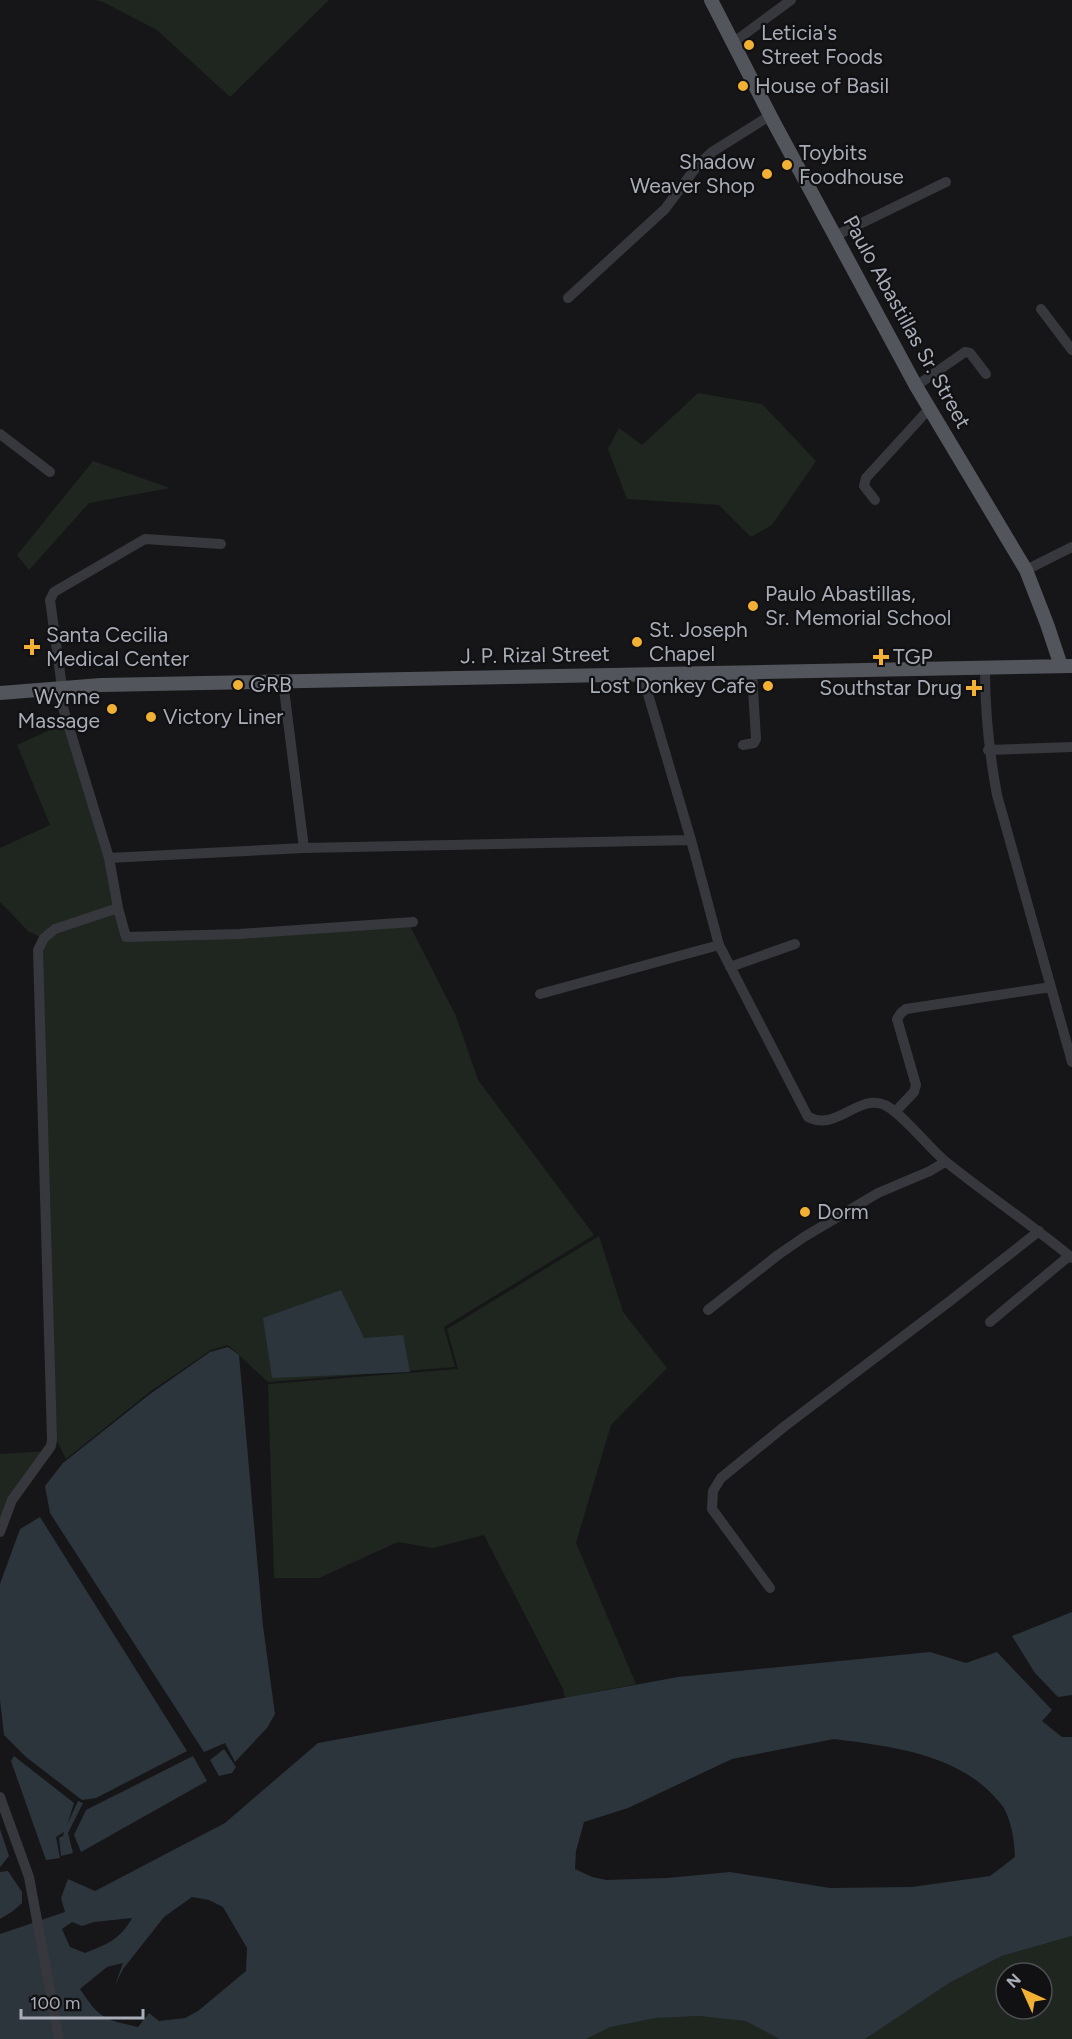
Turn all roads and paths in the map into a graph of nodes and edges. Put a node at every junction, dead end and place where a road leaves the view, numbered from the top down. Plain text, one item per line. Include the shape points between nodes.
1 (711, 0) edge
2 (791, 0) edge
3 (734, 42) junction
4 (771, 115) junction
5 (946, 182) dead end
6 (835, 236) junction
7 (568, 298) dead end
8 (1041, 309) dead end
9 (1072, 350) edge
10 (986, 374) dead end
11 (916, 386) junction
12 (930, 409) junction
13 (0, 434) edge
14 (50, 472) dead end
15 (875, 500) dead end
16 (221, 544) dead end
17 (1072, 547) edge
18 (1026, 570) junction
19 (1066, 666) edge
20 (985, 668) junction
21 (752, 672) junction
22 (642, 674) junction
23 (282, 681) junction
24 (60, 687) junction
25 (0, 693) edge
26 (743, 745) dead end
27 (1072, 747) edge
28 (988, 750) junction
29 (691, 840) junction
30 (304, 848) junction
31 (109, 858) junction
32 (118, 908) junction
33 (413, 922) dead end
34 (795, 944) dead end
35 (718, 945) junction
36 (730, 967) junction
37 (1051, 987) junction
38 (540, 994) dead end
39 (1070, 1046) edge
40 (1072, 1062) edge
41 (895, 1112) junction
42 (945, 1162) junction
43 (1039, 1231) junction
44 (1070, 1257) edge
45 (708, 1310) dead end
46 (990, 1322) dead end
47 (0, 1532) edge
48 (770, 1588) dead end
49 (1, 1805) edge
50 (59, 2039) edge

1 - 3 main road, Paulo Abastillas Sr. Street
2 - 3 street
3 - 4 main road, Paulo Abastillas Sr. Street
4 - 6 main road, Paulo Abastillas Sr. Street
4 - 7 street via 712,152 665,209
5 - 6 street
6 - 11 main road, Paulo Abastillas Sr. Street
8 - 9 street
10 - 11 street via 968,351
11 - 12 main road, Paulo Abastillas Sr. Street
12 - 15 street via 866,478 864,486
12 - 18 main road, Paulo Abastillas Sr. Street
13 - 14 street
16 - 24 street via 145,539 52,594
17 - 18 street
18 - 19 main road, Paulo Abastillas Sr. Street
19 - 20 main road, J. P. Rizal Street
20 - 21 main road, J. P. Rizal Street
20 - 28 street
21 - 22 main road, J. P. Rizal Street
21 - 26 street via 756,739
22 - 23 main road, J. P. Rizal Street
22 - 29 street
23 - 24 main road, J. P. Rizal Street
23 - 30 street
24 - 25 main road, J. P. Rizal Street
24 - 31 street
27 - 28 street
28 - 37 street
29 - 30 street
29 - 35 street
30 - 31 street
31 - 32 street
32 - 33 street via 126,937
32 - 47 street via 55,929 38,950 52,1440 12,1500
34 - 36 street
35 - 36 street
35 - 38 street
36 - 41 street via 808,1117 818,1122 830,1121 867,1104 885,1105
37 - 39 street
37 - 41 street via 906,1009 901,1013 897,1018 916,1085
39 - 40 street
41 - 42 street
42 - 43 street
42 - 45 street via 878,1193 804,1237
43 - 44 street
43 - 48 street via 721,1478 713,1491 712,1509
44 - 46 street
49 - 50 street via 29,1877

